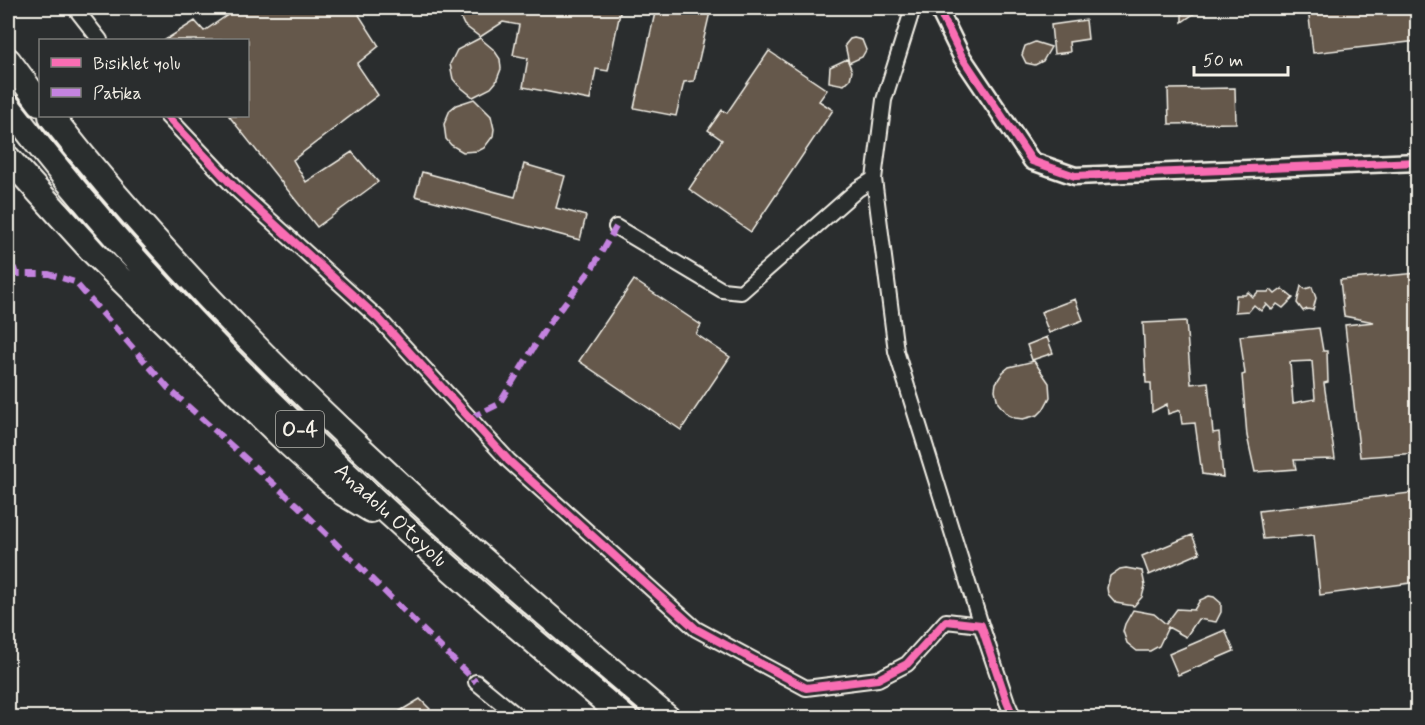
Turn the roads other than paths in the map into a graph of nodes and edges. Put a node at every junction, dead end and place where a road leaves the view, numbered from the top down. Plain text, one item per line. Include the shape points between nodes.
1 (75, 8) edge
2 (913, 8) edge
3 (938, 8) edge
4 (99, 39) edge
5 (8, 60) edge
6 (39, 102) edge
7 (8, 106) edge
8 (52, 117) edge
9 (168, 117) edge
10 (8, 158) edge
11 (1418, 162) edge
12 (874, 179) junction
13 (616, 226) dead end
14 (413, 535) junction
15 (981, 625) junction
16 (476, 682) dead end
17 (520, 717) edge
18 (625, 717) edge
19 (668, 717) edge
20 (1014, 717) edge

1 - 4 street
2 - 12 street via 884,100
3 - 11 street via 962,57 1032,160 1075,176
5 - 6 highway
7 - 14 highway, Anadolu Otoyolu / O-4 via 72,186 190,319
8 - 19 highway, Anadolu Otoyolu / O-4 via 156,241 271,362 489,566
9 - 15 street via 236,189 378,319 509,461 696,629 806,688 878,679 907,664 946,621
10 - 14 highway via 86,245 289,444 343,493
12 - 13 street via 741,292 722,290
12 - 15 street via 896,351
14 - 18 highway, Anadolu Otoyolu / O-4
15 - 20 street
16 - 17 street

